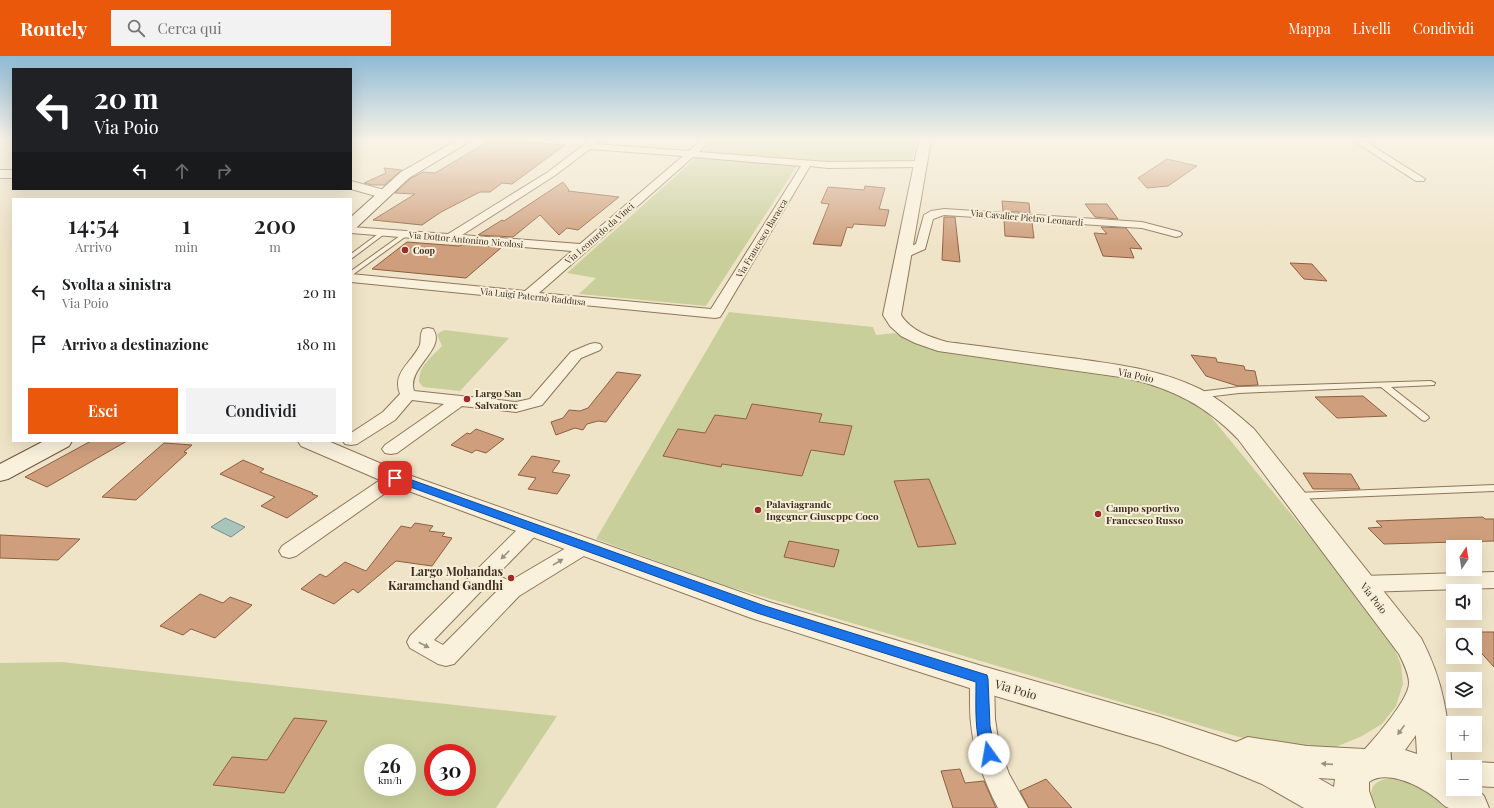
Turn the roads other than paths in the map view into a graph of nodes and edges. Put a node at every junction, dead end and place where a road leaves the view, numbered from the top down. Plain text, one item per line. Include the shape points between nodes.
1 (405, 175) edge
2 (549, 175) edge
3 (667, 175) edge
4 (800, 175) edge
5 (918, 175) edge
6 (1414, 175) edge
7 (1420, 179) dead end
8 (352, 185) edge
9 (382, 194) junction
10 (352, 224) edge
11 (352, 230) edge
12 (384, 232) junction
13 (406, 234) junction
14 (1176, 234) dead end
15 (451, 237) junction
16 (582, 248) junction
17 (903, 254) junction
18 (352, 256) edge
19 (352, 273) edge
20 (352, 278) edge
21 (528, 295) junction
22 (715, 314) joint
23 (428, 332) dead end
24 (595, 347) dead end
25 (1431, 383) dead end
26 (1383, 385) junction
27 (408, 395) junction
28 (1198, 395) junction
29 (460, 400) junction
30 (1425, 418) dead end
31 (352, 434) edge
32 (59, 442) edge
33 (335, 443) edge
34 (391, 449) dead end
35 (0, 474) edge
36 (395, 478) junction
37 (1494, 488) edge
38 (1295, 496) junction
39 (532, 527) junction
40 (585, 546) junction
41 (289, 550) dead end
42 (483, 577) junction
43 (1494, 580) edge
44 (1363, 584) junction
45 (511, 590) junction
46 (982, 679) junction
47 (1425, 683) junction
48 (1160, 731) junction
49 (1369, 764) junction
50 (1482, 774) edge
51 (1494, 775) edge
52 (1443, 779) edge
53 (1014, 808) edge
54 (1336, 808) edge
55 (1357, 808) edge
56 (1471, 808) edge

1 - 9 street
2 - 15 street
3 - 16 street, Via Leonardo da Vinci
4 - 22 street, Via Francesco Baracca
5 - 17 street, Via Poio
6 - 7 street
8 - 9 street
9 - 10 street
11 - 12 street, Via Dottor Antonino Nicolosi
12 - 13 street, Via Dottor Antonino Nicolosi
12 - 18 lane
13 - 15 street, Via Dottor Antonino Nicolosi
13 - 19 lane
14 - 17 street, Via Cavalier Pietro Leonardi via 1142,225 944,212 928,217 921,246
15 - 16 street, Via Dottor Antonino Nicolosi
16 - 21 street, Via Leonardo da Vinci
17 - 28 street, Via Poio via 892,315 896,323 913,336 945,347 1127,372 1169,383
20 - 21 street, Via Luigi Paternò Raddusa
21 - 22 street, Via Luigi Paternò Raddusa
23 - 27 street via 427,346 406,376 405,387
24 - 29 street via 576,355 536,402 516,407
25 - 26 lane
26 - 28 lane via 1239,390
26 - 30 lane
27 - 29 street
27 - 31 street via 389,416
28 - 38 street, Via Poio via 1232,419
29 - 34 street
32 - 35 street
33 - 36 street, Via Poio
36 - 39 street, Via Poio
36 - 41 street
37 - 38 lane
38 - 44 street, Via Poio
39 - 40 street, Via Poio
39 -> 42 street
45 -> 40 street
40 - 46 street, Via Poio via 761,610
42 - 45 street
42 -> 45 street via 418,642 446,657
43 - 44 street
44 - 47 street, Via Poio via 1410,646
46 - 48 street, Via Poio
46 - 53 street via 983,726 989,754 1007,798
47 -> 49 street via 1412,715 1390,746
47 - 52 street, Via Poio
49 -> 48 street via 1328,764 1288,760
48 - 54 street via 1274,773
49 - 52 street via 1399,763
49 - 55 street via 1355,772 1351,784
50 - 51 street
52 - 56 street

